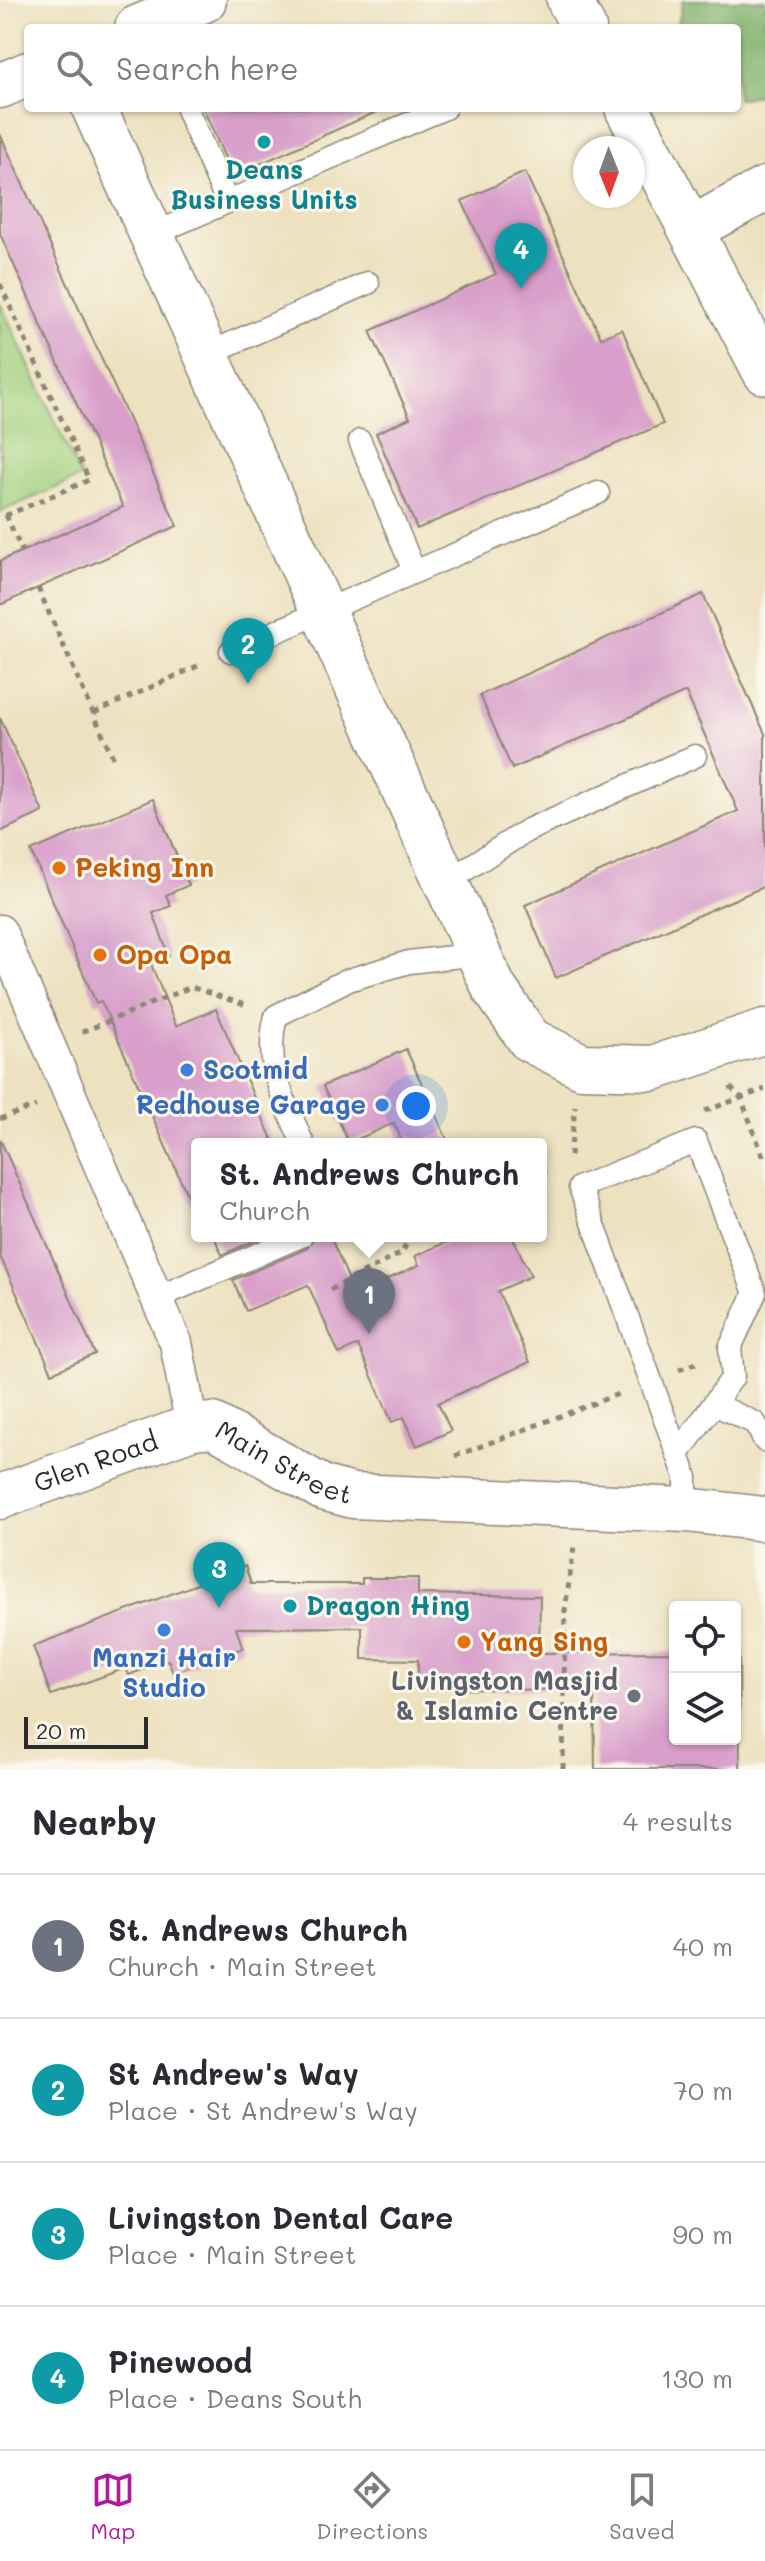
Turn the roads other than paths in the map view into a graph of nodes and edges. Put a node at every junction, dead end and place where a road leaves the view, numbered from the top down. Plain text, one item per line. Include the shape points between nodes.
1 (204, 0) edge
2 (569, 0) edge
3 (147, 24) edge
4 (582, 24) edge
5 (24, 76) edge
6 (0, 86) edge
7 (96, 112) edge
8 (188, 112) dead end
9 (436, 112) edge
10 (629, 112) edge
11 (765, 189) edge
12 (227, 202) junction
13 (693, 228) junction
14 (151, 235) junction
15 (368, 283) dead end
16 (205, 355) junction
17 (765, 372) edge
18 (360, 441) dead end
19 (598, 493) dead end
20 (414, 571) junction
21 (323, 609) junction
22 (231, 651) road end
23 (695, 756) dead end
24 (446, 882) junction
25 (0, 931) edge
26 (478, 954) junction
27 (765, 1031) edge
28 (300, 1138) edge
29 (287, 1242) edge
30 (156, 1298) junction
31 (714, 1404) junction
32 (192, 1427) junction
33 (765, 1441) edge
34 (678, 1454) junction
35 (0, 1497) edge
36 (686, 1510) junction
37 (765, 1519) edge

1 - 3 street
2 - 4 street
5 - 6 street
7 - 14 street
8 - 12 lane
9 - 12 lane
10 - 13 street
11 - 13 street
12 - 14 lane
13 - 17 street
14 - 16 street
15 - 16 lane
16 - 21 street
18 - 20 lane
19 - 20 lane
20 - 21 lane
21 - 22 lane
21 - 24 street
23 - 24 lane via 526,831
24 - 26 street
25 - 30 street, Main Street
26 - 27 street via 530,1040 582,1066 653,1068
26 - 28 lane via 397,966 345,981 276,1016 269,1041 273,1073
29 - 30 lane
30 - 32 street, Main Street via 176,1343
31 - 33 lane via 755,1423
31 - 34 lane
31 - 34 lane via 733,1377 730,1348 755,1293 696,1141 580,1187
32 - 35 street, Glen Road
32 - 36 street, Main Street via 213,1425 323,1488 353,1496
34 - 36 lane via 686,1477
36 - 37 street, Main Street

